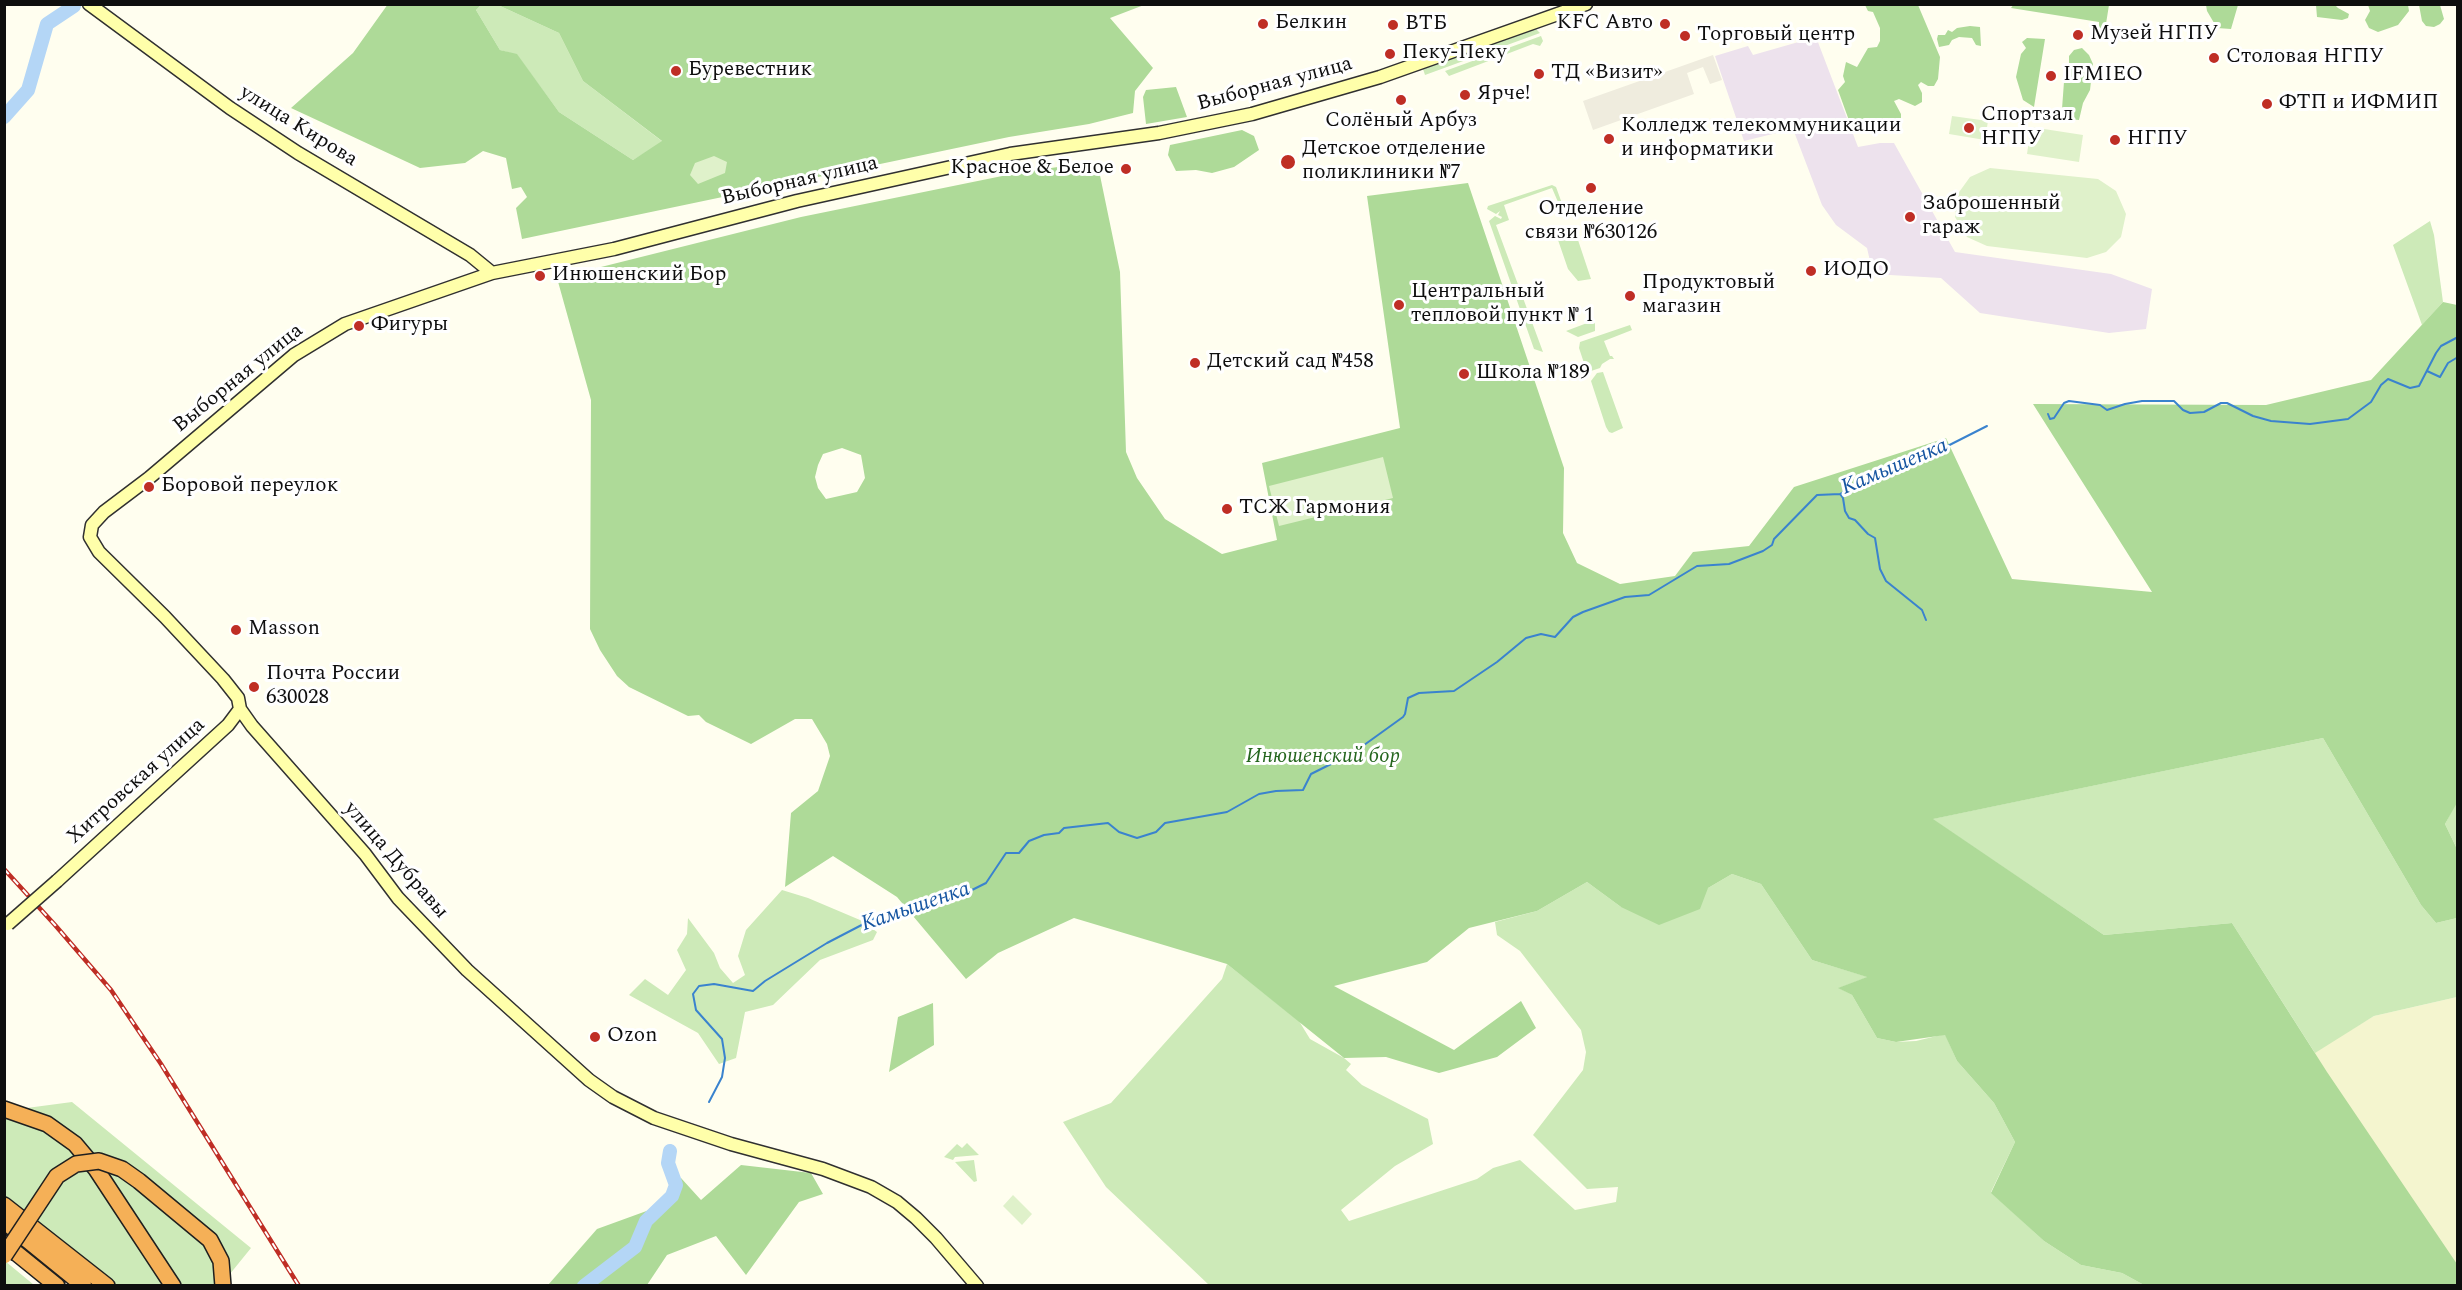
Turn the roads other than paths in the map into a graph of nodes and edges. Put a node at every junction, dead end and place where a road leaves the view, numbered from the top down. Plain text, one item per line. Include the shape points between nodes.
1 (89, 4) edge
2 (1586, 4) edge
3 (492, 273) junction
4 (90, 532) joint
5 (240, 709) junction
6 (6, 926) edge
7 (4, 1109) edge
8 (4, 1205) edge
9 (4, 1221) edge
10 (4, 1243) edge
11 (4, 1256) edge
12 (57, 1286) edge
13 (84, 1286) edge
14 (107, 1286) edge
15 (173, 1286) edge
16 (223, 1286) edge
17 (977, 1286) edge

1 - 3 main road, улица Кирова via 230,108 298,153 432,231
2 - 3 main road, Выборная улица via 1380,77 1252,114 1160,134 1010,154 797,201 614,249
3 - 4 main road, Выборная улица via 345,324 294,355 104,512
4 - 5 main road, улица Дубравы via 99,552 223,679 238,698
5 - 6 main road, Хитровская улица, bridge via 228,725
5 - 17 main road, улица Дубравы via 399,898 467,970 589,1080 654,1118 823,1169 871,1188 897,1202 936,1238
7 - 15 highway via 47,1124 75,1144 96,1168
8 - 14 highway
9 - 13 highway
10 - 12 highway
11 - 16 highway, bridge via 57,1176 76,1164 99,1161 122,1169 139,1181 210,1240 221,1261

